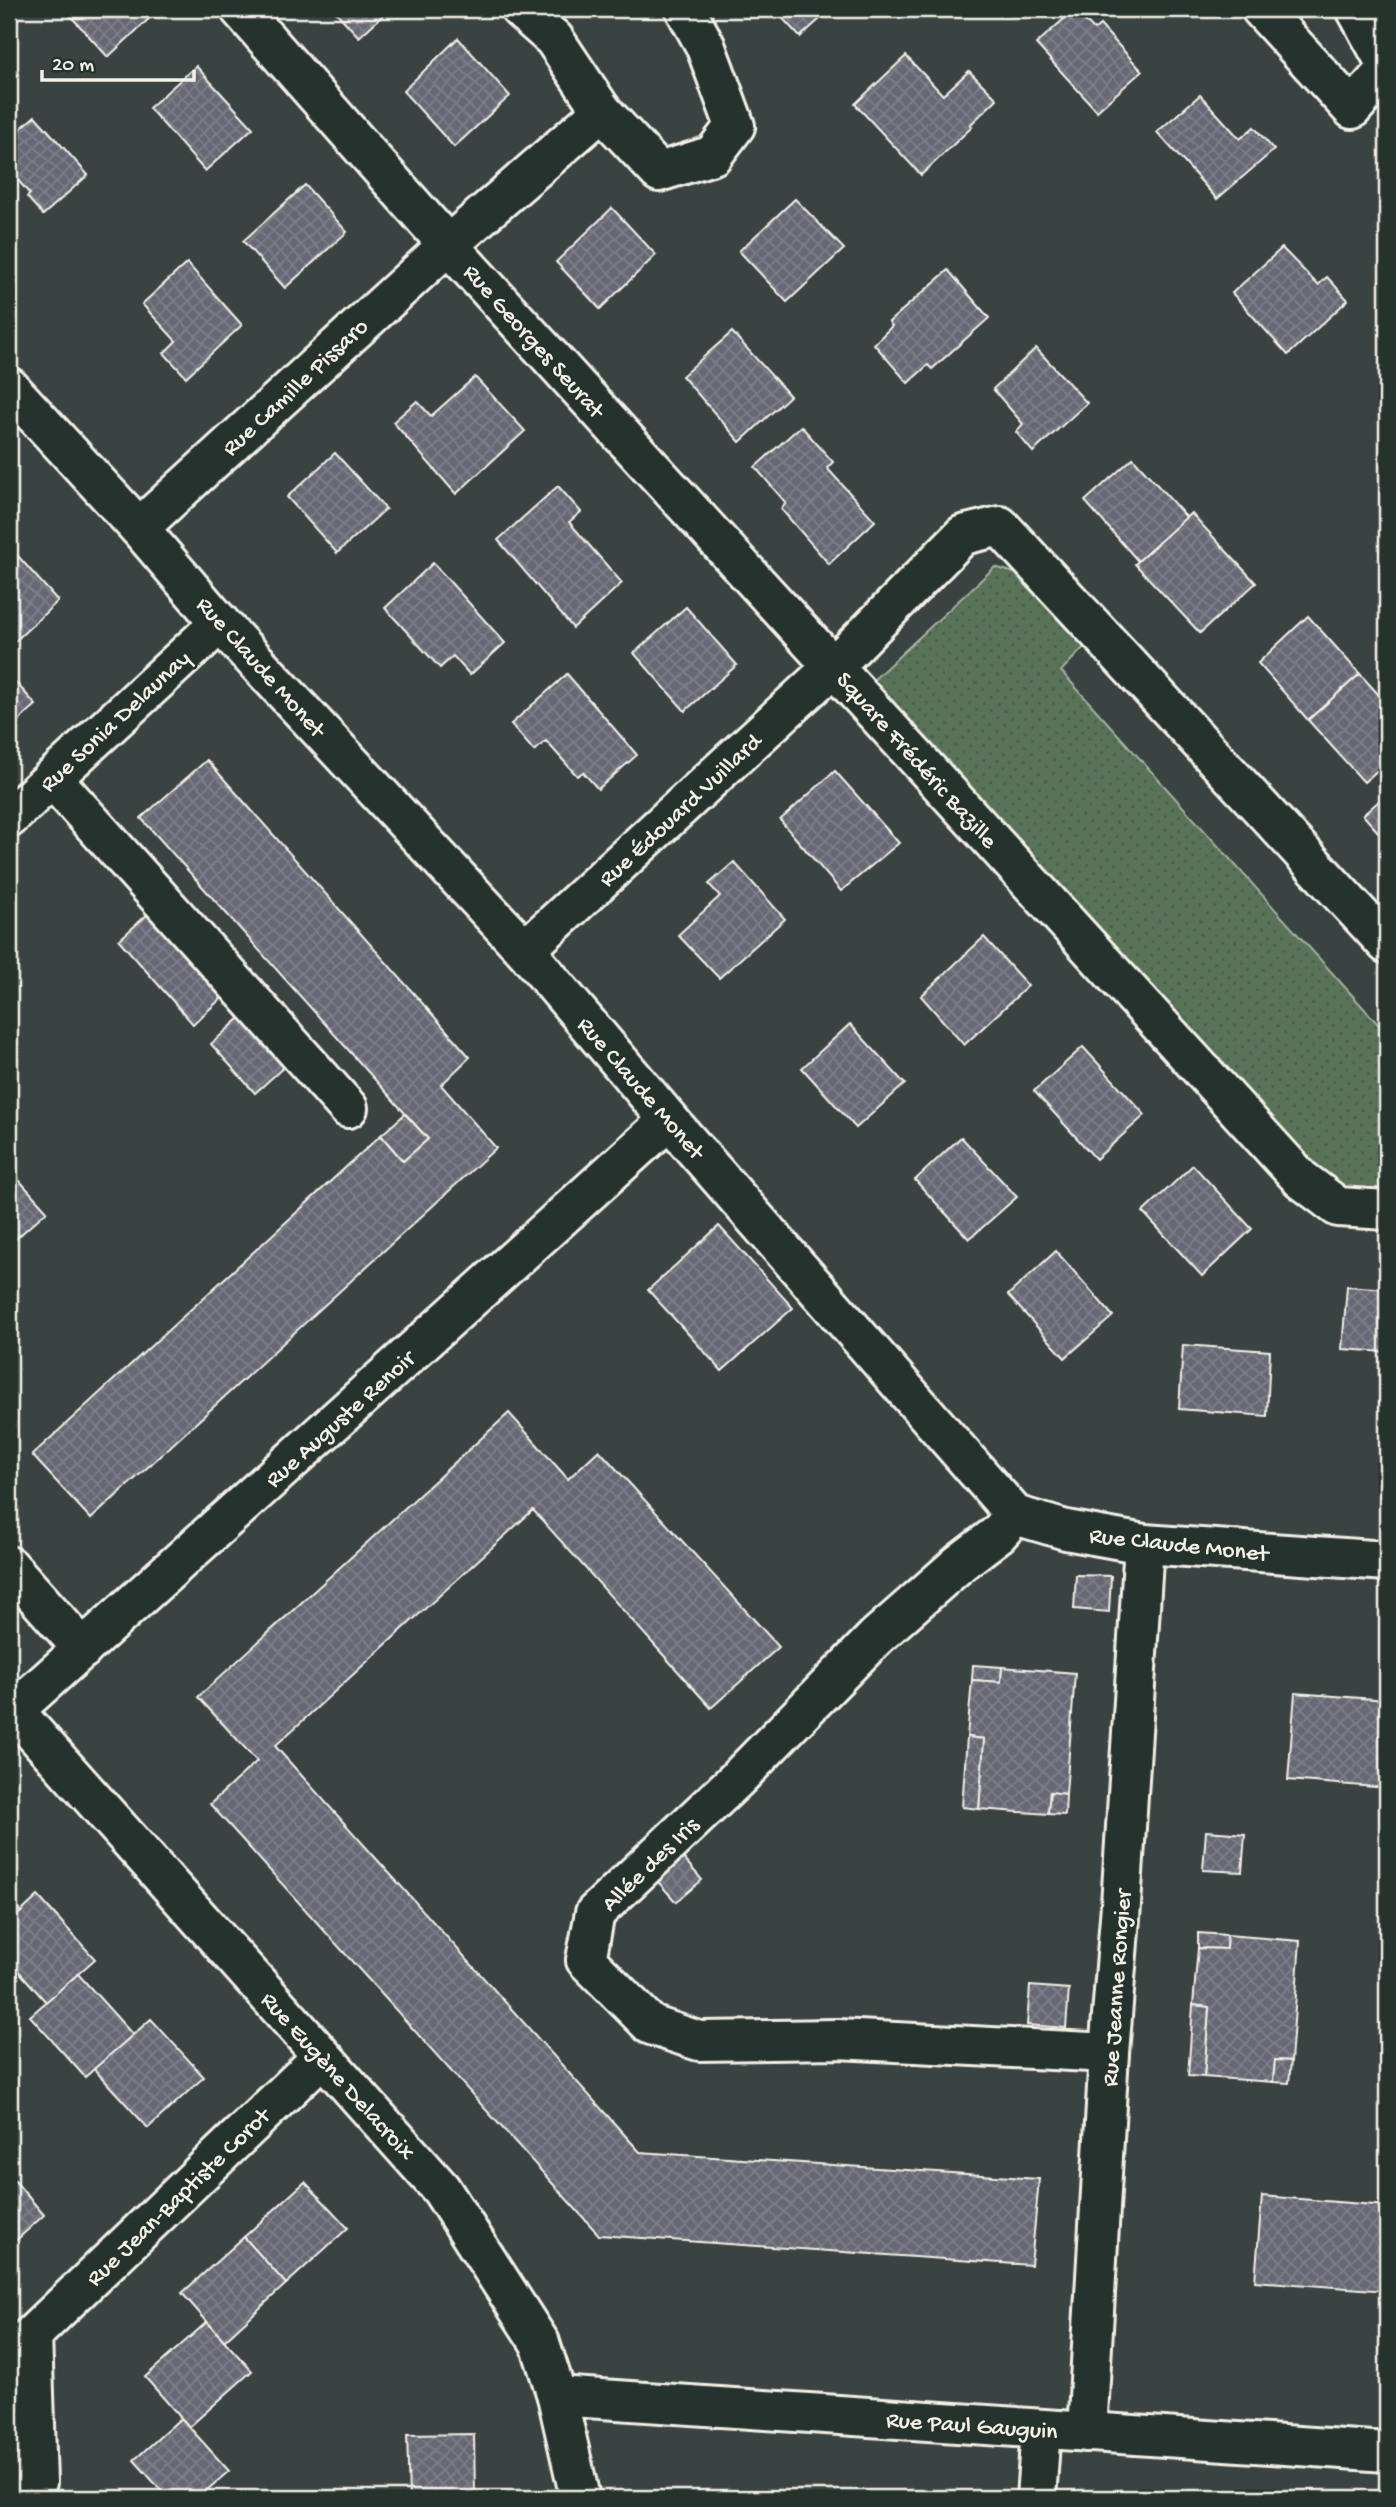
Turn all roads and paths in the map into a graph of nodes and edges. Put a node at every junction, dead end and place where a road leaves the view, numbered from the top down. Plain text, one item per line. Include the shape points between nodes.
1 (240, 9) edge
2 (520, 9) edge
3 (685, 9) edge
4 (1261, 9) edge
5 (1356, 9) edge
6 (1387, 67) edge
7 (602, 111) junction
8 (448, 245) junction
9 (9, 387) edge
10 (139, 528) junction
11 (220, 623) junction
12 (833, 667) junction
13 (52, 778) junction
14 (9, 818) edge
15 (1387, 944) edge
16 (525, 950) junction
17 (348, 1108) dead end
18 (669, 1120) junction
19 (1387, 1210) edge
20 (1015, 1516) junction
21 (1144, 1544) junction
22 (1387, 1561) edge
23 (9, 1566) edge
24 (83, 1648) junction
25 (10, 1710) edge
26 (1109, 2053) junction
27 (322, 2057) junction
28 (20, 2346) edge
29 (557, 2396) junction
30 (1041, 2429) junction
31 (1087, 2432) junction
32 (1387, 2452) edge
33 (9, 2480) edge
34 (580, 2498) edge
35 (1036, 2498) edge

1 - 8 street, Rue Georges Seurat
2 - 7 street via 554,39
3 - 7 street via 705,45 734,126 713,155 659,172
4 - 6 street via 1352,109
5 - 6 street
7 - 8 street, Rue Camille Pissaro
8 - 10 street, Rue Camille Pissaro
8 - 12 street, Rue Georges Seurat
9 - 10 street, Rue Claude Monet
10 - 11 street, Rue Claude Monet
11 - 13 street, Rue Sonia Delaunay
11 - 16 street, Rue Claude Monet
12 - 15 street, Square Frédéric Bazille via 963,535 1000,526
12 - 16 street, Rue Édouard Vuillard
12 - 19 street, Square Frédéric Bazille via 1301,1179 1338,1207
13 - 14 street, Rue Sonia Delaunay
13 - 17 street
16 - 18 street, Rue Claude Monet
18 - 20 street, Rue Claude Monet
18 - 24 street, Rue Auguste Renoir
20 - 21 street, Rue Claude Monet
20 - 26 street, Allée des Iris via 876,1637 736,1780 595,1913 586,1960 651,2025 699,2041 838,2039
21 - 22 street, Rue Claude Monet
21 - 26 street, Rue Jeanne Rongier
23 - 24 street
24 - 25 street, Rue Auguste Renoir
25 - 27 street, Rue Eugène Delacroix
26 - 31 street, Rue Jeanne Rongier
27 - 28 street, Rue Jean-Baptiste Corot
27 - 29 street, Rue Eugène Delacroix via 441,2189 540,2343
28 - 33 street, Rue Jean-Baptiste Corot via 37,2482
29 - 30 street, Rue Paul Gauguin
29 - 34 street, Rue Eugène Delacroix
30 - 31 street, Rue Paul Gauguin
30 - 35 street
31 - 32 street, Rue Paul Gauguin

